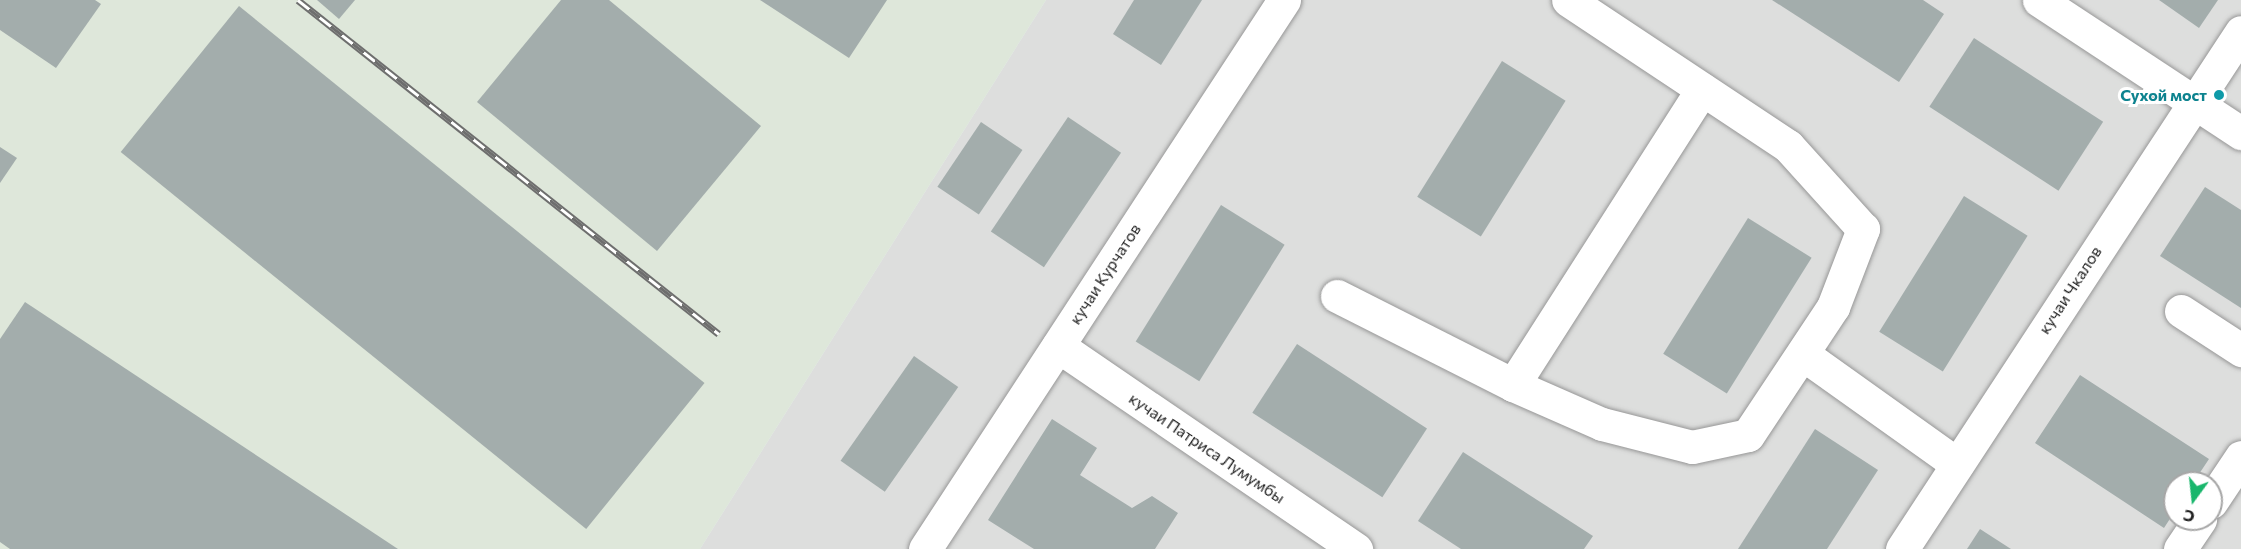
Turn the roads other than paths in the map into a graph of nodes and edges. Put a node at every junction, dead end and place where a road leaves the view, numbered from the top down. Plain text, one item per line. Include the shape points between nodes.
1 (1568, 0) edge
2 (2039, 0) edge
3 (1282, 1) edge
4 (2240, 34) edge
5 (1702, 89) junction
6 (2193, 101) junction
7 (2241, 133) edge
8 (1336, 296) dead end
9 (2181, 312) dead end
10 (1058, 346) junction
11 (2241, 350) edge
12 (1804, 355) junction
13 (1513, 385) junction
14 (2241, 457) edge
15 (1957, 464) junction
16 (2223, 484) edge
17 (2192, 531) edge
18 (925, 549) edge
19 (1356, 549) edge
20 (1902, 549) edge
21 (2180, 549) edge

1 - 5 street
2 - 6 street
3 - 10 street, кучаи Курчатов
4 - 6 street, кучаи Чкалов
5 - 12 street via 1788,146 1863,228 1833,307
5 - 13 street
6 - 7 street
6 - 15 street, кучаи Чкалов
8 - 13 street
9 - 11 street
10 - 18 street, кучаи Курчатов
10 - 19 street, кучаи Патриса Лумумбы
12 - 13 street via 1748,435 1692,447 1602,424
12 - 15 street
14 - 16 street
15 - 20 street, кучаи Чкалов
17 - 21 street

